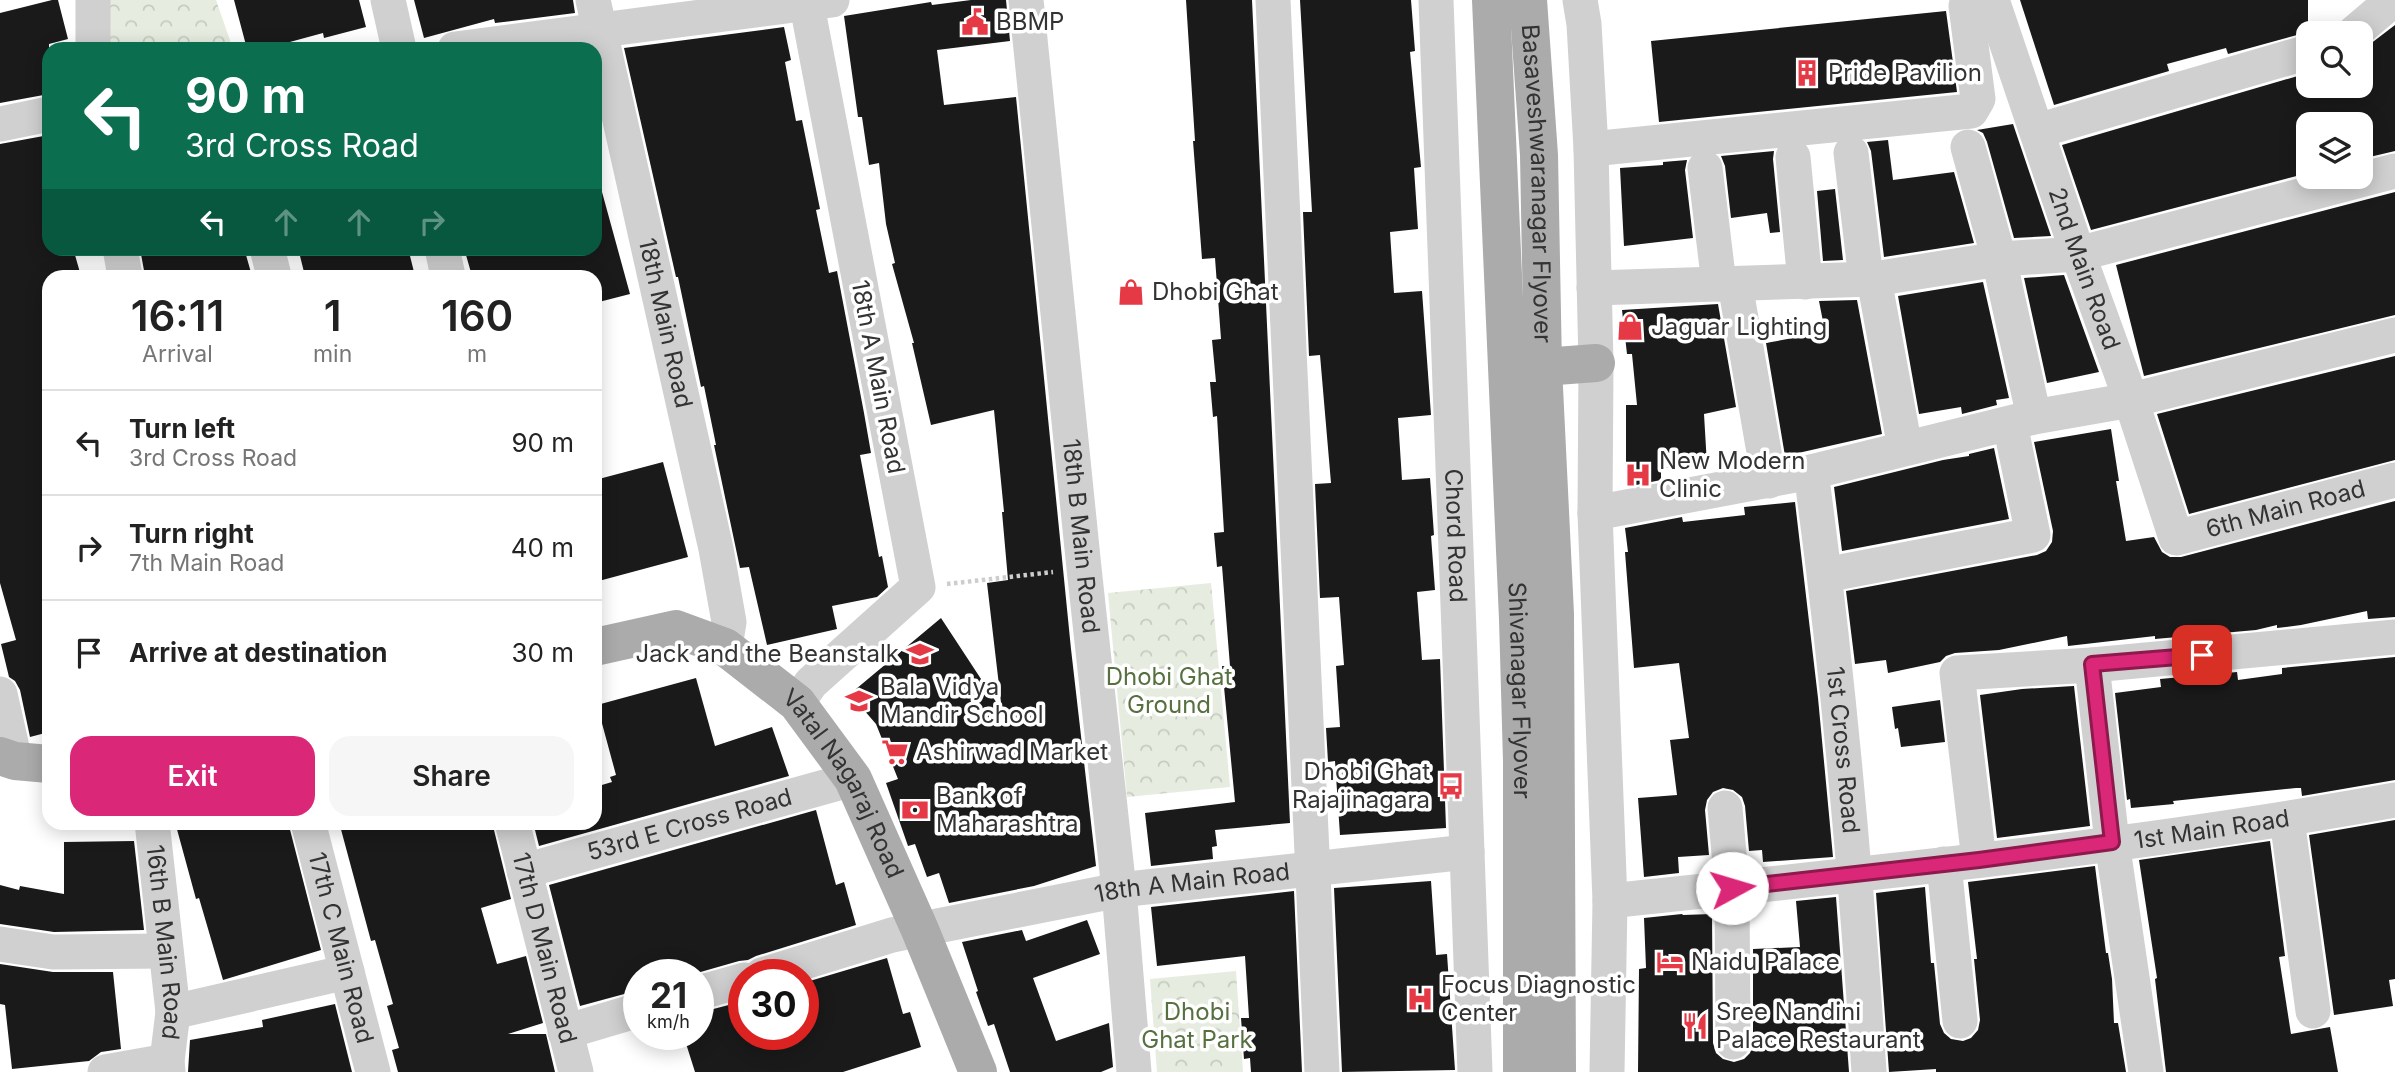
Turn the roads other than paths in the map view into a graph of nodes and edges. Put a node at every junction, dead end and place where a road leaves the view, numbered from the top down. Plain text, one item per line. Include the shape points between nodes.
1 (93, 0) edge
2 (388, 0) edge
3 (1026, 0) edge
4 (1273, 0) edge
5 (1436, 0) edge
6 (1473, 0) edge
7 (1492, 0) edge
8 (1528, 0) edge
9 (1580, 0) edge
10 (1984, 0) edge
11 (1992, 0) edge
12 (2393, 0) edge
13 (815, 1) edge
14 (596, 15) edge
15 (2368, 21) edge
16 (93, 42) edge
17 (397, 42) edge
18 (484, 42) edge
19 (2296, 55) edge
20 (42, 115) edge
21 (0, 124) edge
22 (2037, 131) junction
23 (1968, 147) dead end
24 (1591, 149) junction
25 (1851, 153) dead end
26 (1793, 157) dead end
27 (1705, 168) dead end
28 (2395, 171) edge
29 (2078, 254) junction
30 (1999, 259) junction
31 (1870, 279) junction
32 (1805, 282) junction
33 (1727, 284) junction
34 (1594, 288) junction
35 (1504, 309) junction
36 (2395, 335) edge
37 (1596, 363) junction
38 (1544, 367) junction
39 (2131, 400) junction
40 (2022, 421) junction
41 (1905, 448) junction
42 (1811, 472) junction
43 (2395, 480) edge
44 (1769, 481) junction
45 (1595, 513) junction
46 (2176, 538) joint
47 (1825, 575) junction
48 (2395, 637) edge
49 (602, 645) edge
50 (725, 647) junction
51 (2092, 664) junction
52 (0, 694) edge
53 (797, 703) junction
54 (1540, 756) junction
55 (21, 760) edge
56 (853, 779) junction
57 (2395, 800) edge
58 (1725, 808) dead end
59 (2287, 819) junction
60 (153, 830) edge
61 (310, 830) edge
62 (514, 830) edge
63 (2112, 842) junction
64 (1467, 852) junction
65 (1979, 860) junction
66 (1944, 864) junction
67 (1313, 870) junction
68 (524, 871) junction
69 (1856, 874) junction
70 (1732, 888) junction
71 (1119, 890) junction
72 (1611, 901) junction
73 (920, 930) junction
74 (0, 944) edge
75 (165, 951) junction
76 (814, 959) edge
77 (348, 972) junction
78 (2313, 1011) dead end
79 (173, 1012) junction
80 (623, 1015) edge
81 (1960, 1021) dead end
82 (565, 1032) junction
83 (1732, 1042) dead end
84 (167, 1067) edge
85 (105, 1072) edge
86 (373, 1072) edge
87 (576, 1072) edge
88 (978, 1072) edge
89 (1134, 1072) edge
90 (1322, 1072) edge
91 (1475, 1072) edge
92 (1522, 1072) edge
93 (1557, 1072) edge
94 (1607, 1072) edge
95 (1868, 1072) edge
96 (2146, 1072) edge

1 - 16 street
2 - 17 street
3 - 71 street, 18th B Main Road
4 - 67 street
5 - 64 street, Chord Road
6 - 35 main road via 1481,207
7 - 35 main road, Basaveshwaranagar Flyover
8 - 38 main road, Basaveshwaranagar Flyover via 1539,155
9 - 24 street
10 - 24 street via 1965,6 1978,99 1971,111
11 - 22 street, 2nd Main Road
12 - 15 street
13 - 14 street
13 - 53 street, 18th A Main Road via 918,587 811,683
14 - 18 street
14 - 50 street, 18th Main Road via 716,549 729,622
19 - 22 street
20 - 21 street
22 - 29 street, 2nd Main Road
23 - 30 street
24 - 34 street
25 - 31 street
26 - 32 street
27 - 33 street
28 - 29 street
29 - 30 street
29 - 39 street, 2nd Main Road
30 - 31 street
30 - 40 street
31 - 32 street
31 - 41 street
32 - 33 street
33 - 34 street
33 - 44 street
34 - 37 street
35 - 54 main road, Shivanagar Flyover
36 - 39 street
37 - 38 main road
37 - 45 street
38 - 54 main road, Shivanagar Flyover via 1555,614
39 - 40 street
39 - 46 street, 2nd Main Road
40 - 41 street
40 - 47 street via 2033,535
41 - 42 street
42 - 44 street
42 - 47 street, 1st Cross Road
43 - 46 street, 6th Main Road
44 - 45 street
45 - 72 street
47 - 69 street, 1st Cross Road
48 - 51 street
49 - 50 main road, Vatal Nagaraj Road via 676,629
50 - 53 main road, Vatal Nagaraj Road
51 - 63 street
51 - 65 street via 1957,673
52 - 55 street
53 - 56 main road, Vatal Nagaraj Road
54 - 92 main road, Shivanagar Flyover
54 - 93 main road, Shivanagar Flyover
56 - 68 street, 53rd E Cross Road
56 - 73 main road, Vatal Nagaraj Road
57 - 59 street, 1st Main Road
58 - 70 street
59 - 63 street, 1st Main Road
59 - 78 street
60 - 75 street, 16th B Main Road
61 - 77 street, 17th C Main Road
62 - 68 street, 17th D Main Road
63 - 65 street, 1st Main Road
63 - 96 street
64 - 67 street, 18th A Main Road
64 - 91 street, Chord Road
65 - 66 street, 1st Main Road
66 - 69 street, 1st Main Road
66 - 81 street
67 - 71 street, 18th A Main Road
67 - 90 street
68 - 82 street, 17th D Main Road
69 - 70 street, 1st Main Road
69 - 95 street, 1st Cross Road
70 - 72 street, 1st Main Road
70 - 83 street
71 - 73 street, 18th A Main Road
71 - 89 street, 18th B Main Road
72 - 94 street
73 - 76 street, 18th A Main Road
73 - 88 main road, Vatal Nagaraj Road
74 - 75 street via 53,951
75 - 79 street, 16th B Main Road
77 - 79 street
77 - 86 street, 17th C Main Road
79 - 84 street, 16th B Main Road
80 - 82 street
82 - 87 street, 17th D Main Road
84 - 85 street

